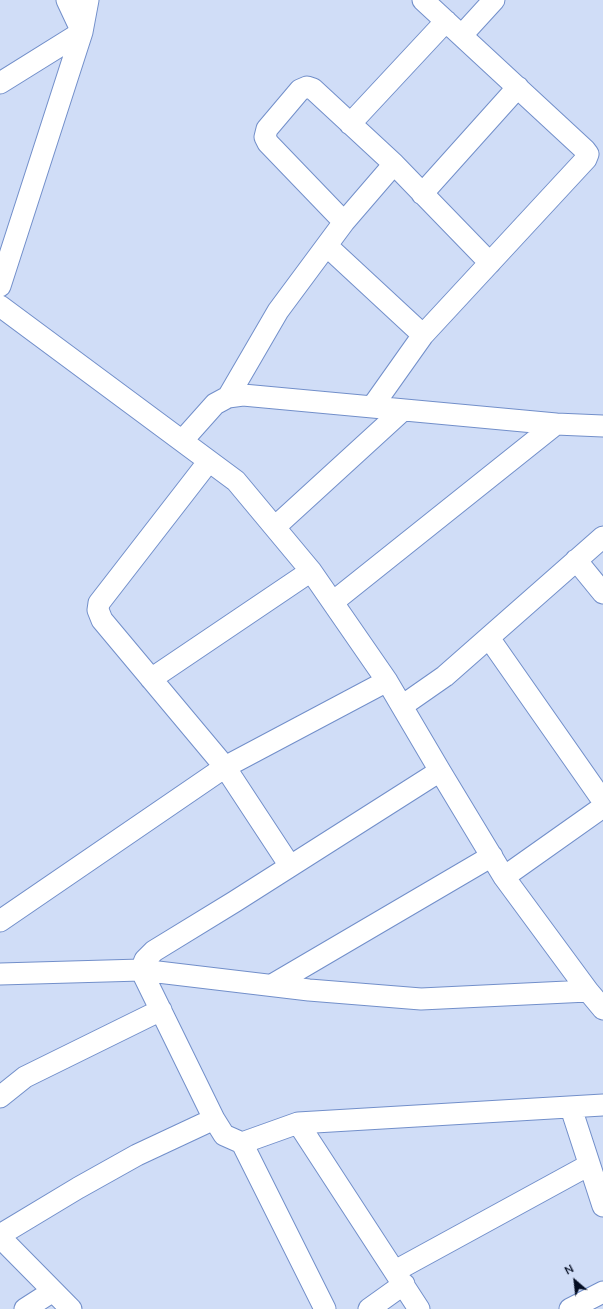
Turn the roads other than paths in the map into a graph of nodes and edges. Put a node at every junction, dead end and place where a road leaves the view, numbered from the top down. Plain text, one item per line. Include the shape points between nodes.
1 (67, 0) edge
2 (88, 0) edge
3 (423, 0) edge
4 (494, 0) edge
5 (446, 21) junction
6 (82, 32) junction
7 (462, 35) junction
8 (0, 83) edge
9 (518, 87) junction
10 (350, 124) junction
11 (394, 164) junction
12 (422, 194) junction
13 (344, 222) junction
14 (327, 246) junction
15 (490, 263) junction
16 (0, 286) edge
17 (0, 306) edge
18 (423, 335) junction
19 (228, 397) junction
20 (372, 407) junction
21 (403, 410) junction
22 (556, 424) junction
23 (603, 426) edge
24 (182, 441) junction
25 (210, 461) junction
26 (274, 527) junction
27 (603, 537) edge
28 (576, 560) junction
29 (311, 571) junction
30 (603, 593) edge
31 (333, 602) junction
32 (489, 638) junction
33 (151, 679) junction
34 (387, 681) junction
35 (402, 706) junction
36 (225, 767) junction
37 (440, 771) junction
38 (603, 802) edge
39 (603, 807) edge
40 (492, 856) junction
41 (290, 866) junction
42 (504, 876) junction
43 (0, 920) edge
44 (141, 970) junction
45 (0, 974) edge
46 (272, 985) junction
47 (598, 1000) edge
48 (161, 1010) junction
49 (0, 1097) edge
50 (603, 1105) edge
51 (571, 1108) junction
52 (214, 1119) junction
53 (298, 1123) junction
54 (242, 1143) junction
55 (589, 1165) junction
56 (603, 1206) edge
57 (0, 1236) edge
58 (400, 1278) junction
59 (53, 1291) junction
60 (603, 1292) edge
61 (25, 1309) edge
62 (71, 1309) edge
63 (325, 1309) edge
64 (369, 1309) edge
65 (419, 1309) edge
66 (570, 1309) edge

1 - 6 street
2 - 6 street
3 - 5 street
4 - 7 street
5 - 7 street
5 - 10 street
6 - 8 street
6 - 16 street
7 - 9 street
9 - 12 street
9 - 15 street via 588,154
10 - 11 street
10 - 13 street via 313,88 307,87 300,90 266,130 265,137
11 - 12 street
11 - 13 street
12 - 15 street
13 - 14 street
14 - 18 street
14 - 19 street via 278,311
15 - 18 street
17 - 24 street
18 - 20 street
19 - 20 street via 243,395
19 - 24 street via 216,404
20 - 21 street
21 - 22 street
21 - 26 street
22 - 23 street
22 - 31 street
24 - 25 street
25 - 26 street via 236,481
25 - 33 street via 99,603 98,610 102,620
26 - 29 street
27 - 28 street
28 - 30 street
28 - 32 street
29 - 31 street
29 - 33 street
31 - 34 street
32 - 35 street via 445,676
32 - 38 street
33 - 36 street
34 - 35 street
34 - 36 street
35 - 37 street
36 - 41 street
36 - 43 street
37 - 40 street
37 - 41 street
39 - 42 street
40 - 42 street
40 - 46 street
41 - 44 street via 154,951 145,960
42 - 47 street
44 - 45 street
44 - 46 street
44 - 48 street
46 - 47 street via 421,999
48 - 49 street via 25,1077
48 - 52 street
50 - 51 street
51 - 53 street
51 - 55 street
52 - 54 street via 224,1135
52 - 57 street via 137,1154
53 - 54 street
53 - 58 street
54 - 63 street
55 - 56 street
55 - 58 street
57 - 59 street
58 - 64 street
58 - 65 street
59 - 61 street
59 - 62 street
60 - 66 street

